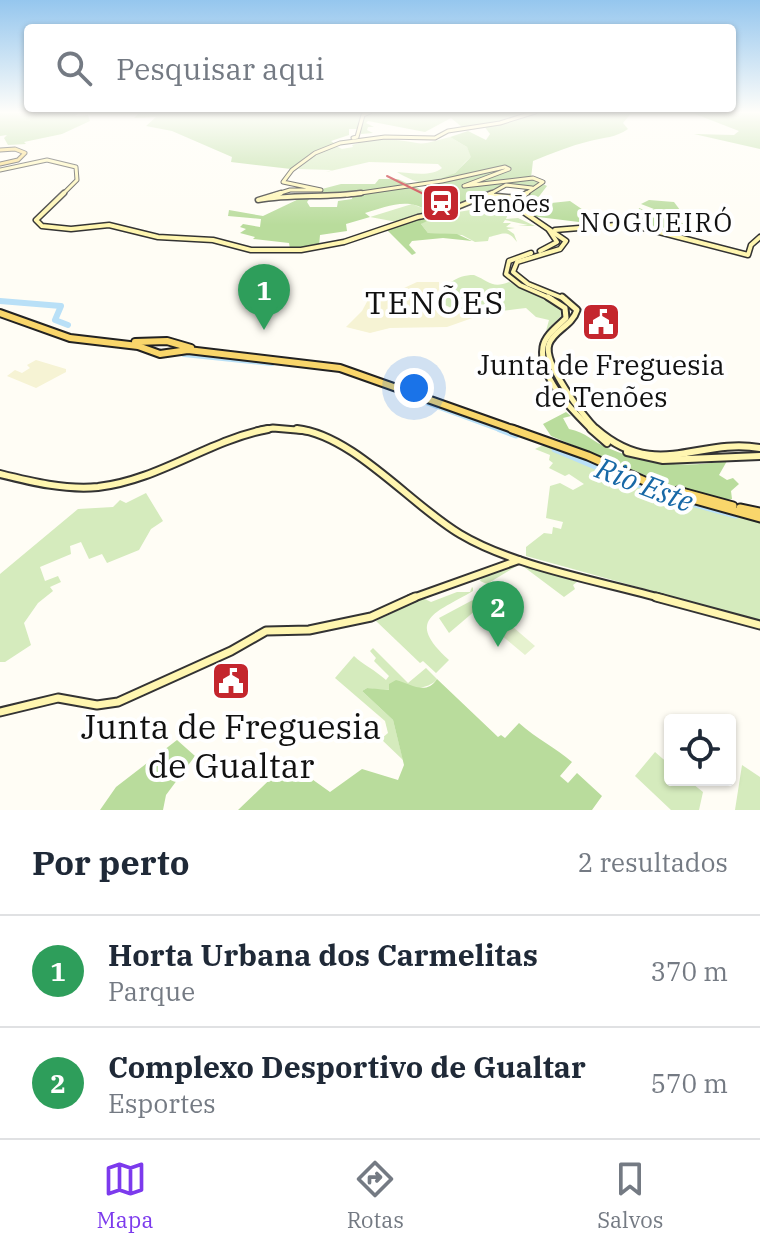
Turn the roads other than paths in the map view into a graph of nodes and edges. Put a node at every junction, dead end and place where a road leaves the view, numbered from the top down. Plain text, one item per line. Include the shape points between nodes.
1 (0, 150) edge
2 (323, 150) edge
3 (0, 164) edge
4 (0, 170) edge
5 (532, 188) junction
6 (486, 195) junction
7 (519, 198) junction
8 (558, 232) junction
9 (760, 237) edge
10 (551, 292) junction
11 (544, 295) junction
12 (0, 312) edge
13 (567, 321) junction
14 (159, 342) junction
15 (175, 348) junction
16 (151, 350) junction
17 (560, 385) junction
18 (760, 447) edge
19 (724, 448) junction
20 (760, 456) edge
21 (731, 457) junction
22 (0, 474) edge
23 (760, 516) edge
24 (496, 552) junction
25 (508, 556) junction
26 (520, 559) junction
27 (500, 564) junction
28 (760, 625) edge
29 (0, 712) edge

1 - 3 main road via 25,155
2 - 5 main road via 283,182 321,190 290,190 258,201 286,195 333,197 505,167 509,169 464,186 541,182
4 - 6 main road via 44,160 76,167 77,179 36,220 38,225 109,225 251,250 315,248 445,212
5 - 6 main road via 512,184
5 - 7 main road
6 - 7 main road
7 - 8 main road via 524,213
8 - 9 main road via 628,224 748,255
8 - 10 main road via 566,241 560,249 522,259 513,268 525,283
8 - 11 main road via 554,245 513,258 505,269 513,282
10 - 11 main road
10 - 13 main road via 577,310
11 - 13 main road via 565,308
12 - 14 main road via 72,335
12 - 16 main road via 70,338
13 - 17 main road via 543,350
14 - 15 main road
14 - 16 main road
15 - 16 main road via 160,354
15 - 23 main road via 340,368 588,456 664,490
17 - 19 main road via 596,429 626,448 674,457
17 - 21 main road via 586,426 621,450 682,463
18 - 19 main road
19 - 21 main road
20 - 21 main road
22 - 24 main road via 69,488 127,481 254,429 315,431 349,450 460,534
24 - 25 main road
24 - 27 main road
25 - 26 main road
25 - 27 main road
26 - 27 main road
26 - 28 main road
27 - 29 main road via 371,617 336,627 266,631 108,705 58,698

